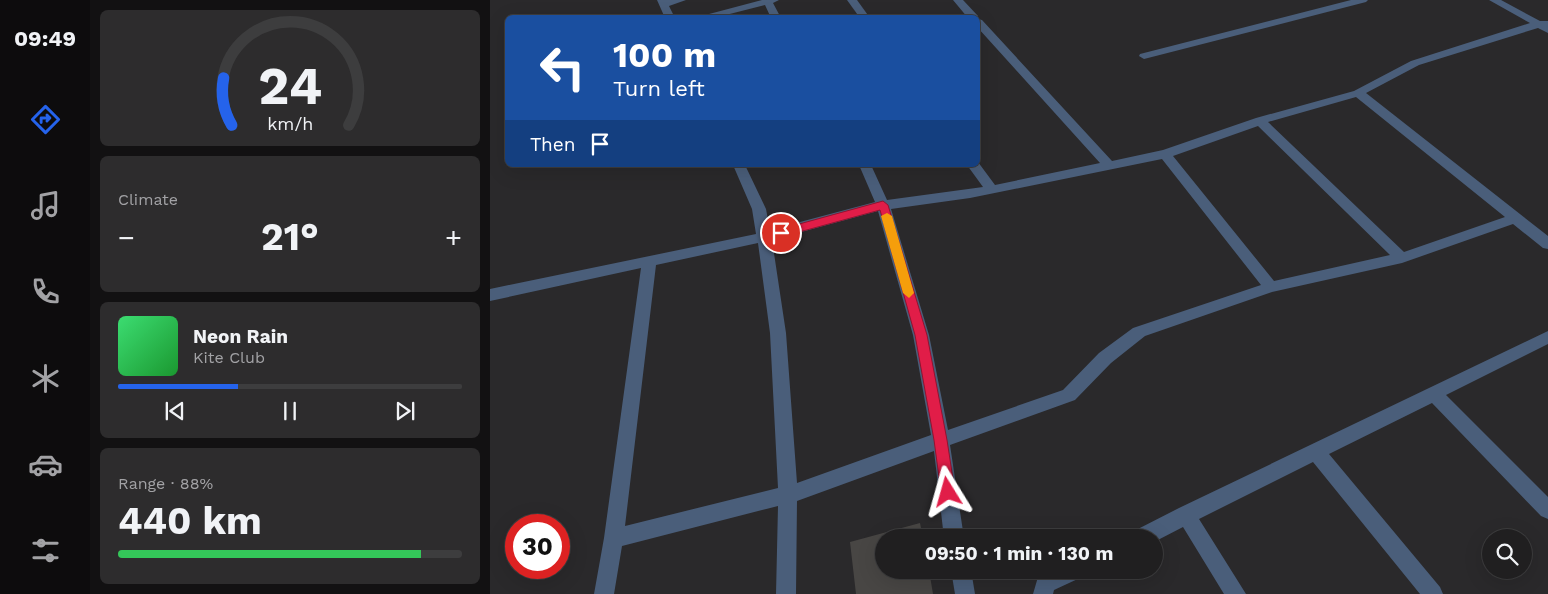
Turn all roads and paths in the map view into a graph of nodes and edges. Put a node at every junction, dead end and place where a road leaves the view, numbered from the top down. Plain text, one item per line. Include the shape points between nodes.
1 (681, 0) edge
2 (852, 0) edge
3 (958, 0) edge
4 (1363, 0) edge
5 (1494, 0) edge
6 (771, 1) edge
7 (663, 2) edge
8 (669, 15) edge
9 (712, 15) edge
10 (775, 15) edge
11 (863, 15) edge
12 (971, 15) edge
13 (980, 24) edge
14 (1545, 25) edge
15 (1144, 56) dead end
16 (1358, 93) junction
17 (1260, 121) junction
18 (1165, 154) junction
19 (1108, 164) junction
20 (740, 167) edge
21 (866, 167) edge
22 (974, 167) edge
23 (991, 189) junction
24 (883, 205) junction
25 (1515, 218) junction
26 (764, 237) junction
27 (1548, 244) edge
28 (1402, 258) junction
29 (649, 262) junction
30 (1271, 287) junction
31 (490, 295) edge
32 (1548, 338) edge
33 (1434, 394) junction
34 (940, 440) junction
35 (1316, 452) junction
36 (788, 495) junction
37 (1548, 510) edge
38 (1186, 515) junction
39 (953, 529) edge
40 (1159, 529) edge
41 (614, 538) junction
42 (962, 579) edge
43 (1055, 579) edge
44 (604, 594) edge
45 (786, 594) edge
46 (965, 594) edge
47 (1043, 594) edge
48 (1236, 594) edge
49 (1433, 594) edge

1 - 7 street
2 - 11 street
3 - 12 street
4 - 15 street
5 - 14 street
6 - 9 street
6 - 10 street
7 - 8 street
13 - 19 street
14 - 16 street via 1415,64
16 - 17 street
16 - 25 street
17 - 18 street
17 - 28 street
18 - 19 street
18 - 30 street
19 - 23 street
20 - 26 street via 759,209
21 - 24 street
22 - 23 street
23 - 24 street
24 - 26 street
24 - 34 street via 921,335
25 - 27 street
25 - 28 street
26 - 29 street
26 - 36 street via 774,287
28 - 30 street
29 - 31 street
29 - 41 street
30 - 34 street via 1139,332 1105,358 1069,395
32 - 33 street
33 - 35 street
33 - 37 street
34 - 36 street
34 - 39 street
35 - 38 street
35 - 49 street
36 - 41 street
36 - 45 street
38 - 40 street
38 - 48 street
41 - 44 street
42 - 46 street
43 - 47 street via 1045,584

